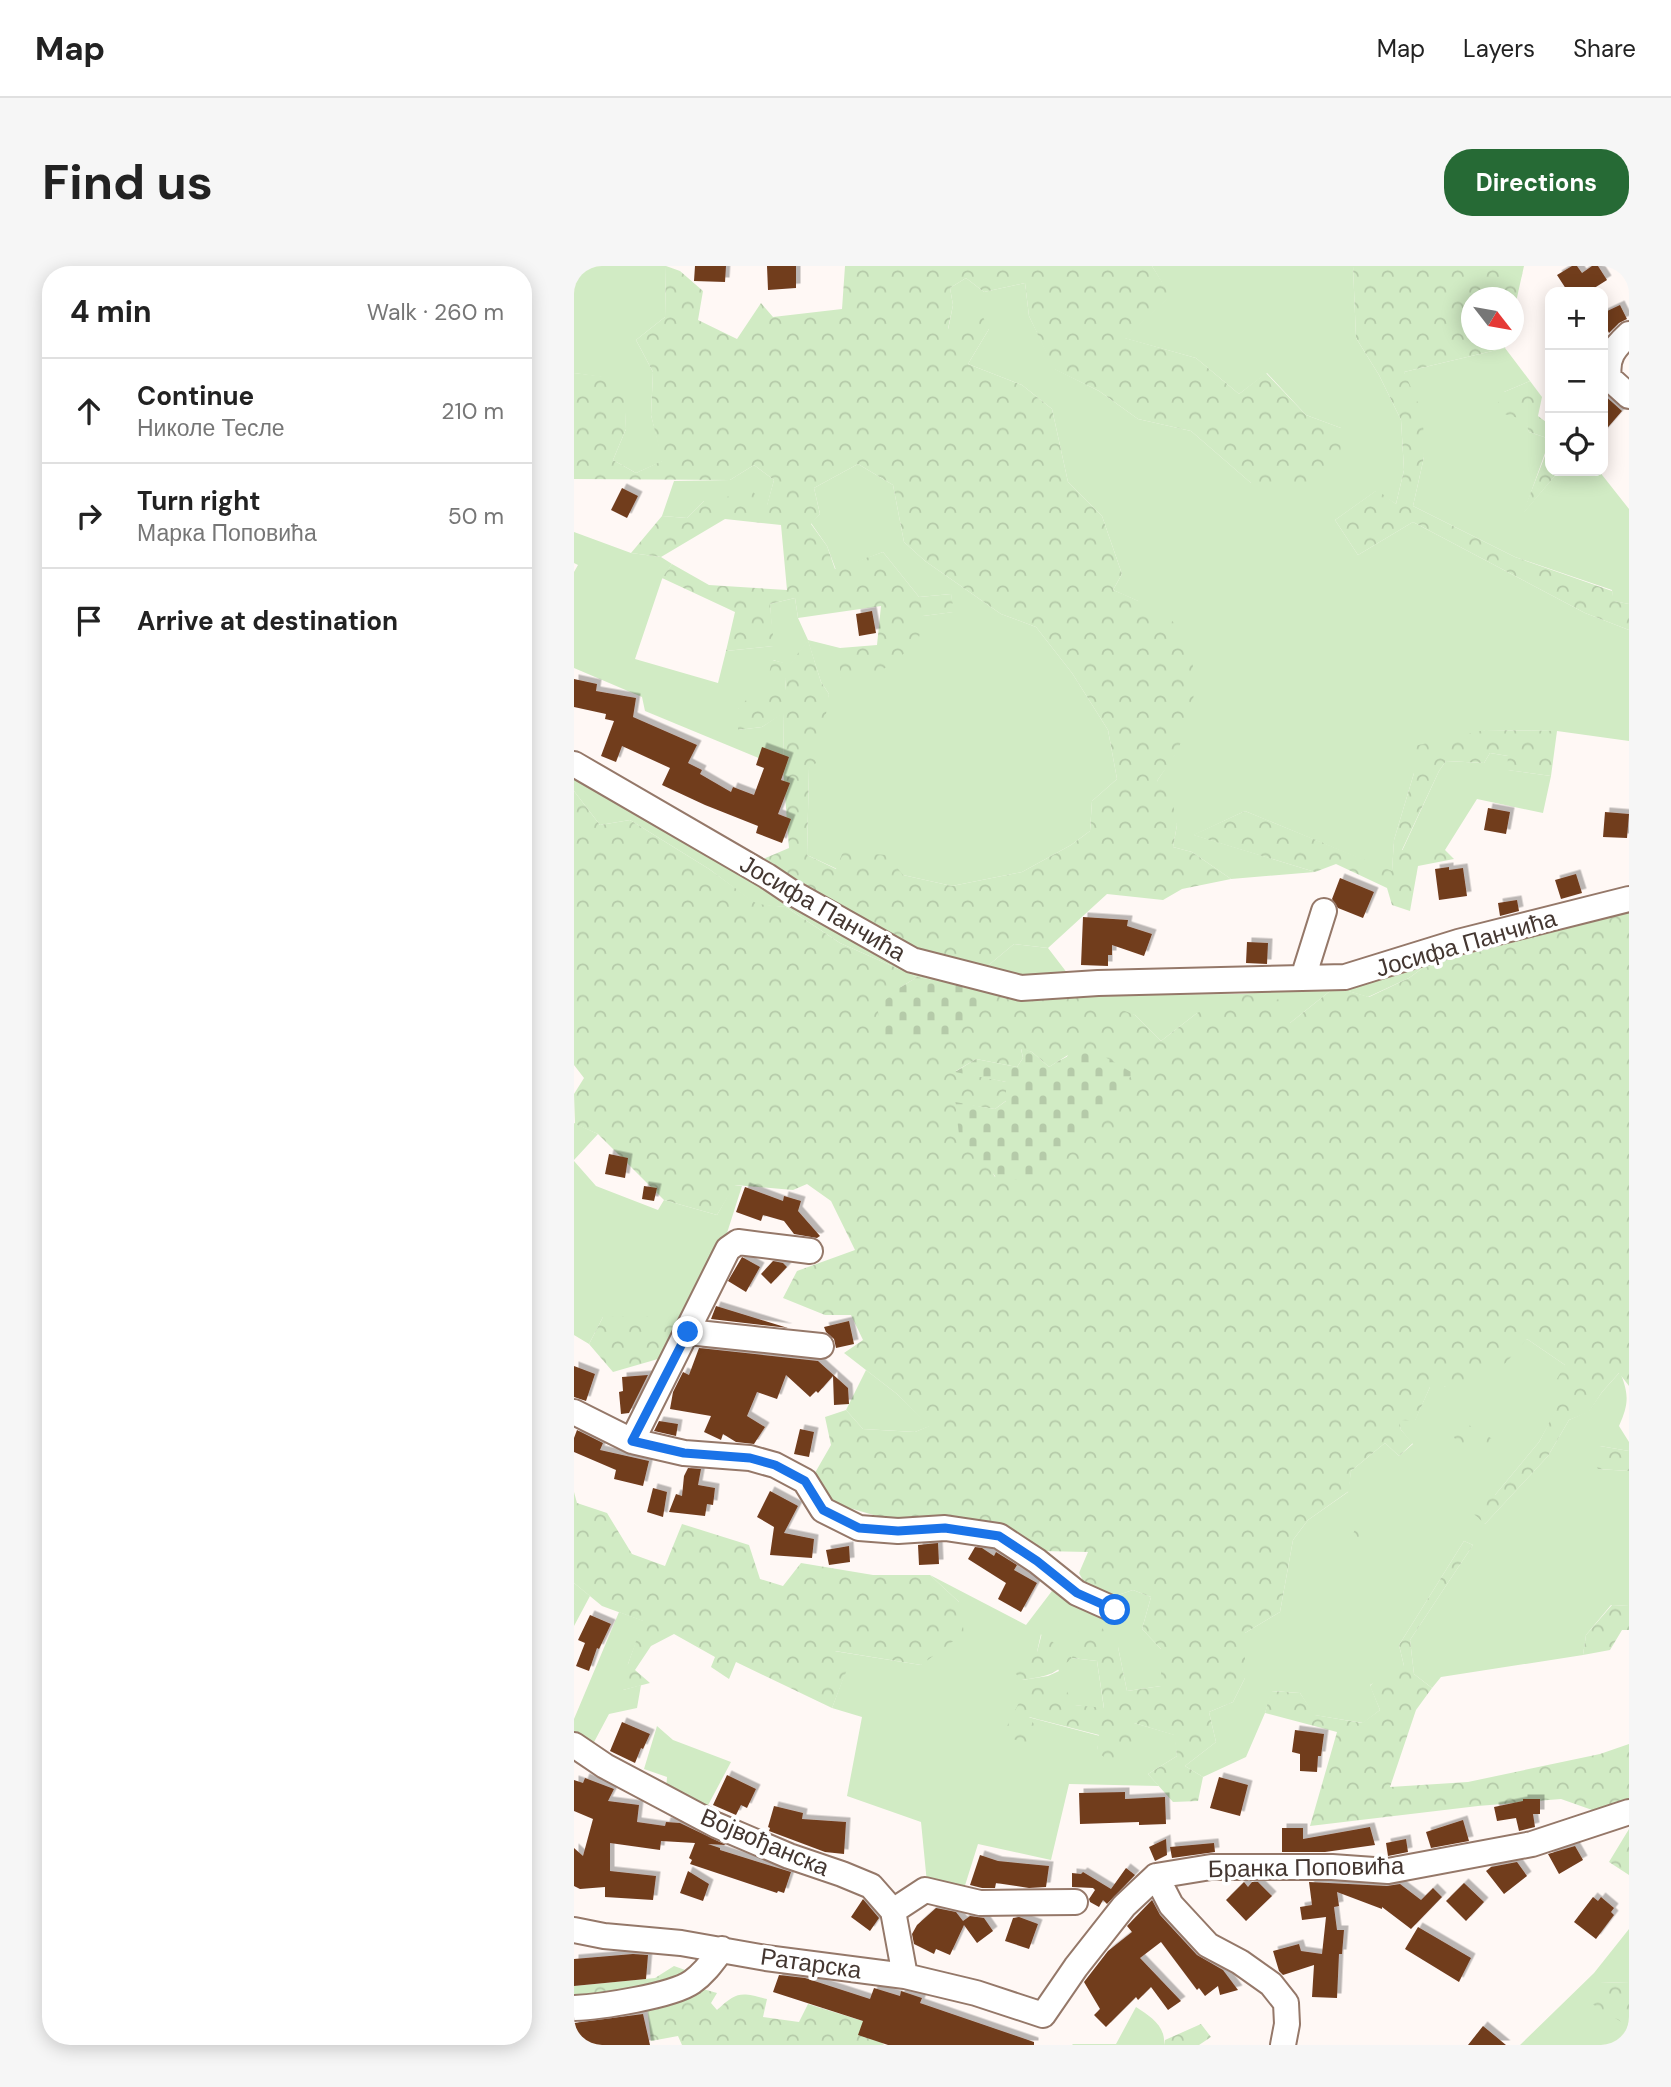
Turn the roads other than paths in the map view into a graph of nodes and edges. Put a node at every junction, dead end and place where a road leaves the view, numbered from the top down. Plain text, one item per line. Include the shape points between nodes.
1 (1629, 334) edge
2 (1629, 396) edge
3 (574, 764) edge
4 (1629, 899) edge
5 (1324, 911) dead end
6 (1303, 978) junction
7 (810, 1251) dead end
8 (688, 1332) junction
9 (821, 1346) dead end
10 (574, 1412) edge
11 (632, 1441) junction
12 (1115, 1610) dead end
13 (574, 1745) edge
14 (1629, 1812) edge
15 (1156, 1876) junction
16 (1075, 1902) dead end
17 (893, 1911) junction
18 (574, 1930) edge
19 (723, 1949) junction
20 (905, 1976) junction
21 (574, 2008) edge
22 (1283, 2045) edge

1 - 2 street via 1607,363 1609,378
3 - 6 street, Јосифа Панчића via 912,960 1021,988
4 - 6 street, Јосифа Панчића via 1458,942 1345,977
5 - 6 street
7 - 8 street via 738,1242 728,1249
8 - 9 street
8 - 11 street
10 - 11 street
11 - 12 street via 775,1465 805,1481 823,1510 859,1528 945,1528 999,1536 1077,1593
13 - 17 street, Војвођанска via 716,1825 871,1886
14 - 15 street, Бранка Поповића via 1532,1844 1388,1871 1211,1867
15 - 20 street, Ратарска via 1124,1906 1043,2015
15 - 22 street via 1171,1905 1208,1945 1270,1984 1286,2003
16 - 17 street via 980,1903 925,1890
17 - 20 street
18 - 19 street, Ратарска
19 - 20 street, Ратарска
19 - 21 street via 691,1983 628,2001

